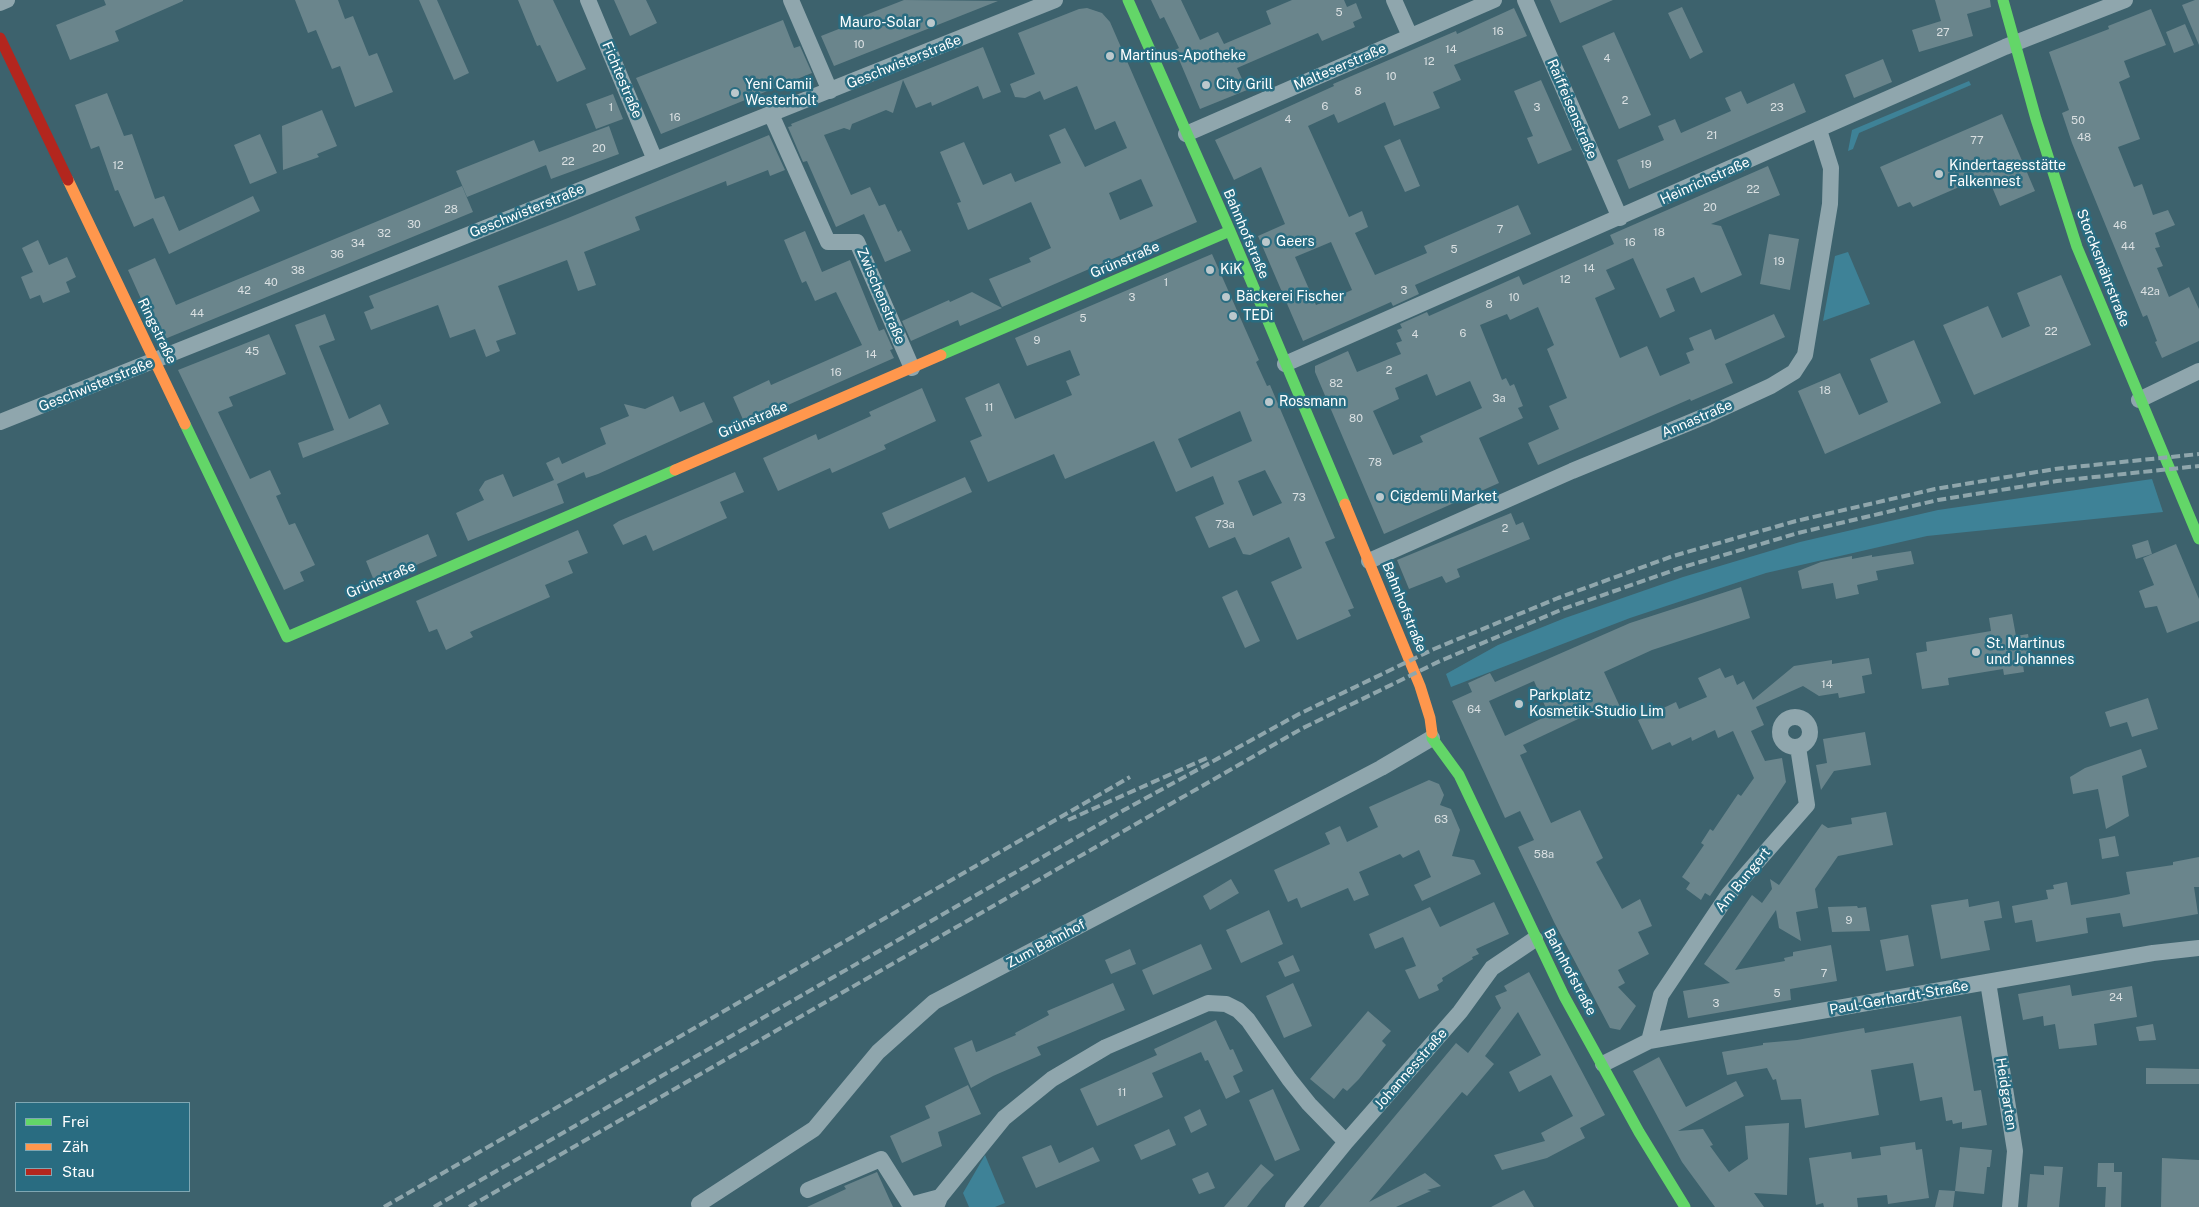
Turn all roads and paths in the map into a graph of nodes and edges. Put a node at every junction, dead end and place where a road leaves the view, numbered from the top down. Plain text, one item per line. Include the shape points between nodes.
1 (7, 0) edge
2 (588, 0) edge
3 (791, 0) edge
4 (1055, 0) edge
5 (1128, 0) edge
6 (1394, 0) edge
7 (1494, 0) edge
8 (1525, 0) edge
9 (2002, 0) edge
10 (2125, 0) edge
11 (0, 3) edge
12 (1410, 36) junction
13 (0, 38) edge
14 (2014, 43) junction
15 (830, 91) junction
16 (772, 114) junction
17 (1819, 130) junction
18 (1186, 134) junction
19 (655, 160) junction
20 (1620, 218) junction
21 (1230, 231) junction
22 (155, 361) junction
23 (1286, 364) junction
24 (912, 368) junction
25 (2199, 372) edge
26 (2140, 400) junction
27 (0, 422) edge
28 (2199, 539) edge
29 (1369, 561) junction
30 (288, 637) joint
31 (1432, 738) junction
32 (1798, 747) dead end
33 (1535, 939) junction
34 (2199, 948) edge
35 (1988, 982) junction
36 (1649, 1040) junction
37 (1603, 1064) junction
38 (1346, 1142) junction
39 (808, 1190) dead end
40 (938, 1202) edge
41 (700, 1205) edge
42 (1293, 1207) edge
43 (1685, 1207) edge
44 (2010, 1207) edge

1 - 11 street
2 - 19 street, Fichtestraße
3 - 15 street
4 - 15 street, Geschwisterstraße
5 - 18 street, Bahnhofstraße
6 - 12 street
7 - 12 street, Malteserstraße
8 - 20 street, Raiffeisenstraße
9 - 14 street, Storcksmährstraße
10 - 14 street, Heinrichstraße
12 - 18 street, Malteserstraße
13 - 22 street, Ringstraße
14 - 17 street, Heinrichstraße
14 - 26 street, Storcksmährstraße via 2077,247
15 - 16 street, Geschwisterstraße
16 - 19 street, Geschwisterstraße
16 - 24 street, Zwischenstraße via 828,242 857,242
17 - 20 street, Heinrichstraße
17 - 29 street, Annastraße via 1832,168 1830,204 1805,355 1794,372 1708,415
18 - 21 street, Bahnhofstraße
19 - 22 street, Geschwisterstraße
20 - 23 street, Heinrichstraße
21 - 23 street, Bahnhofstraße
21 - 24 street, Grünstraße
22 - 27 street, Geschwisterstraße
22 - 30 street, Ringstraße
23 - 29 street, Bahnhofstraße
24 - 30 street, Grünstraße
25 - 26 street
26 - 28 street, Storcksmährstraße
29 - 31 street, Bahnhofstraße via 1420,686 1430,718
31 - 33 street, Bahnhofstraße via 1459,775
31 - 41 street, Zum Bahnhof via 1381,768 934,1002 878,1052 814,1130
32 - 36 street, Am Bungert via 1808,805 1728,895 1661,995
33 - 37 street, Bahnhofstraße
33 - 38 street, Johannesstraße via 1492,968 1460,1012
34 - 35 street, Paul-Gerhardt-Straße
35 - 36 street, Paul-Gerhardt-Straße
35 - 44 street, Heidgarten via 2015,1151
36 - 37 street, Paul-Gerhardt-Straße
37 - 43 street, Bahnhofstraße via 1639,1132
38 - 40 street via 1299,1092 1248,1020 1226,1004 1208,1003 1115,1043 1052,1079 1004,1118
38 - 42 street, Johannesstraße
39 - 40 street via 882,1160 910,1205

